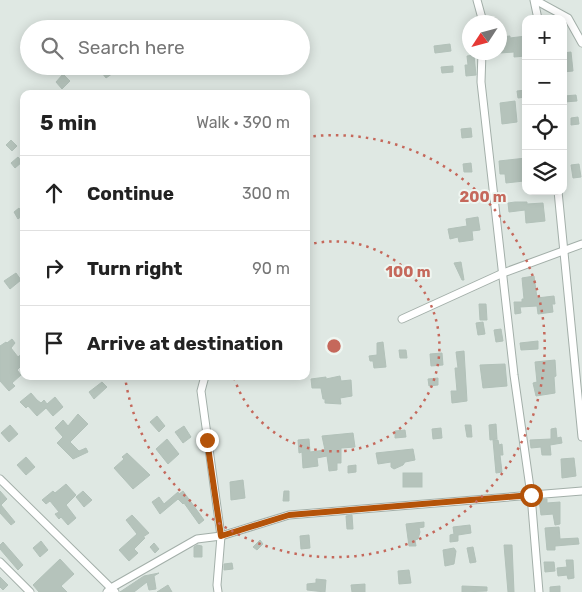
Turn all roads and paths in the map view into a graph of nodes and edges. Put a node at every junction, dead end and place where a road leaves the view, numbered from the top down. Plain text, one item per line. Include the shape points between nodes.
1 (477, 0) edge
2 (535, 0) edge
3 (481, 15) edge
4 (537, 15) edge
5 (582, 43) edge
6 (482, 60) edge
7 (558, 195) edge
8 (582, 244) edge
9 (564, 251) junction
10 (503, 273) junction
11 (402, 319) dead end
12 (204, 380) edge
13 (582, 437) edge
14 (0, 478) edge
15 (582, 491) edge
16 (531, 495) junction
17 (221, 536) junction
18 (0, 562) edge
19 (111, 591) edge
20 (30, 592) edge
21 (218, 592) edge
22 (540, 592) edge

1 - 3 street
2 - 4 street
2 - 5 street via 568,18
6 - 10 street
7 - 9 street
8 - 9 street
9 - 10 street
9 - 13 street
10 - 11 street
10 - 16 street
12 - 17 street via 201,391
14 - 19 street
15 - 16 street
16 - 17 street via 289,515
16 - 22 street
17 - 19 street via 197,539
17 - 21 street
18 - 20 street

